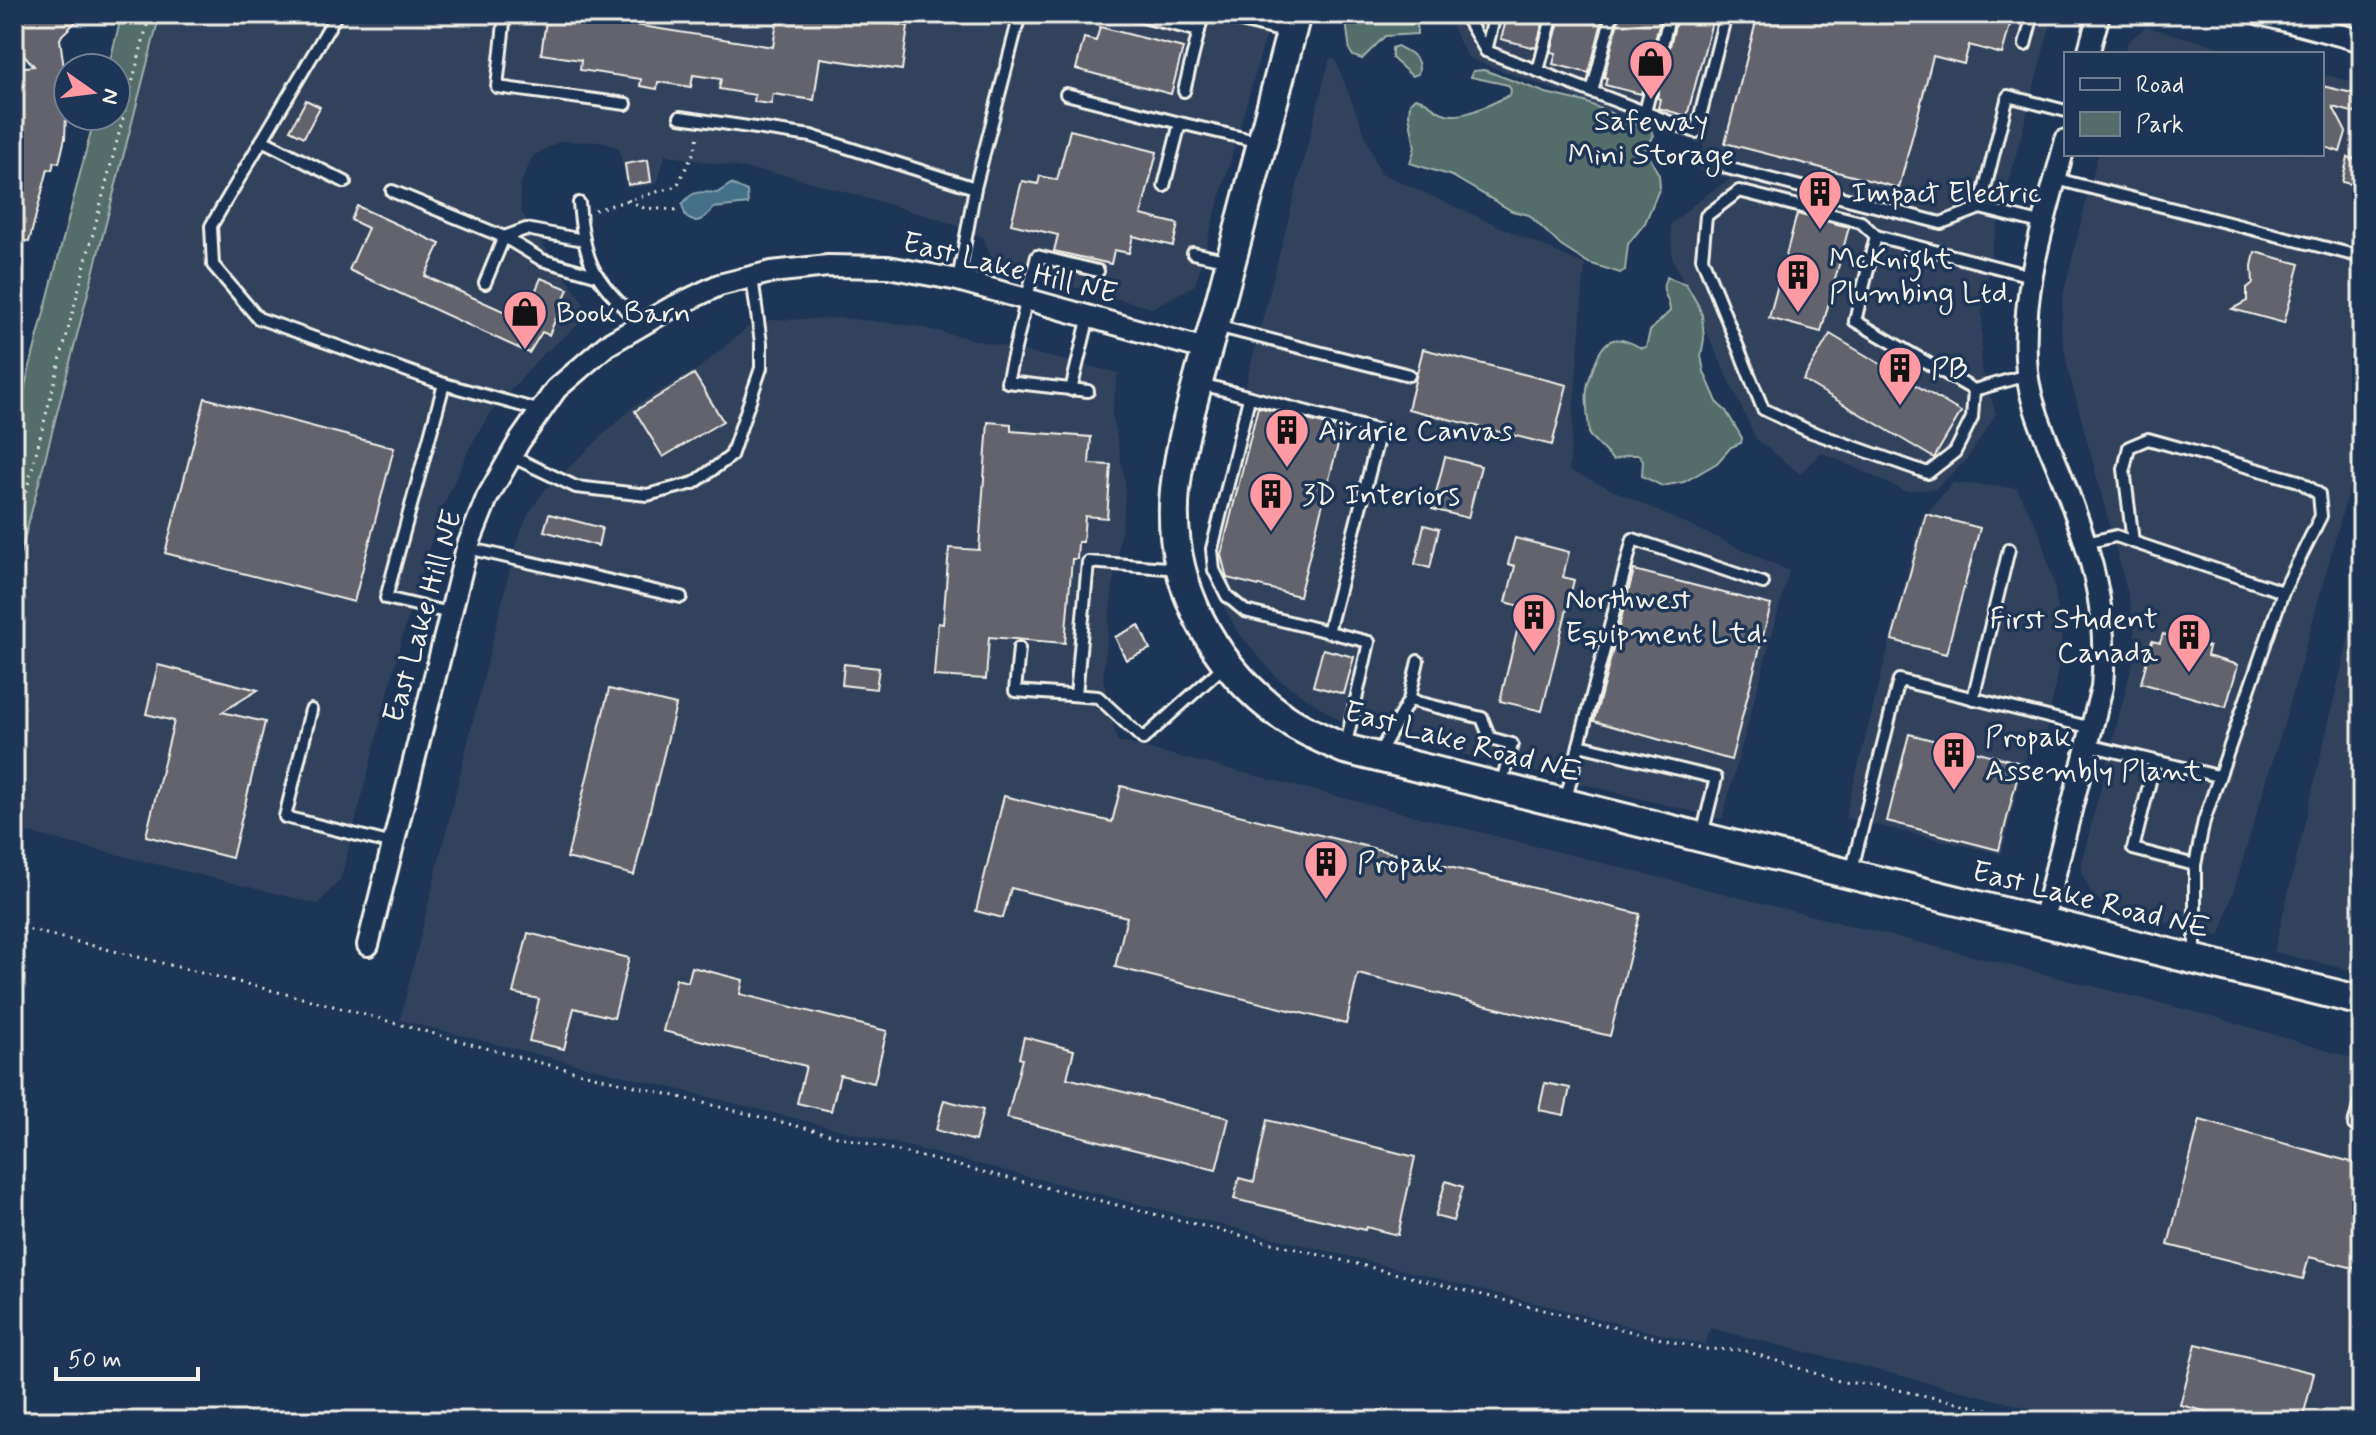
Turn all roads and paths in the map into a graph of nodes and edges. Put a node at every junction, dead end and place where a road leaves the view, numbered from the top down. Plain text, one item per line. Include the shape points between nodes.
1 (150, 14) edge
2 (337, 14) edge
3 (505, 14) edge
4 (1020, 14) edge
5 (1130, 14) edge
6 (1203, 14) edge
7 (1213, 14) edge
8 (1464, 14) edge
9 (1495, 14) edge
10 (1553, 14) edge
11 (1612, 14) edge
12 (1670, 14) edge
13 (1726, 14) edge
14 (2033, 14) edge
15 (2099, 14) edge
16 (2260, 14) edge
17 (2288, 18) edge
18 (1294, 24) edge
19 (1199, 31) junction
20 (2362, 41) edge
21 (2025, 45) dead end
22 (1486, 51) junction
23 (2089, 52) edge
24 (1538, 71) junction
25 (1184, 91) dead end
26 (1592, 92) junction
27 (1066, 94) dead end
28 (626, 104) dead end
29 (2064, 110) edge
30 (1645, 112) junction
31 (680, 117) dead end
32 (701, 120) junction
33 (1180, 123) junction
34 (262, 140) junction
35 (1262, 143) junction
36 (2064, 148) edge
37 (1727, 168) dead end
38 (2056, 179) junction
39 (345, 182) dead end
40 (1164, 186) dead end
41 (975, 188) junction
42 (392, 191) dead end
43 (628, 200) junction
44 (1980, 208) junction
45 (580, 209) joint
46 (679, 210) dead end
47 (2044, 224) junction
48 (1876, 236) junction
49 (504, 237) junction
50 (583, 240) junction
51 (1193, 253) dead end
52 (2362, 257) edge
53 (1231, 261) junction
54 (1098, 271) dead end
55 (595, 275) junction
56 (2031, 276) junction
57 (752, 277) junction
58 (958, 280) junction
59 (485, 283) dead end
60 (1026, 299) junction
61 (1089, 316) junction
62 (641, 326) junction
63 (1211, 337) junction
64 (1409, 375) dead end
65 (2027, 375) junction
66 (1199, 383) junction
67 (444, 384) junction
68 (1071, 390) junction
69 (1974, 390) junction
70 (1088, 391) dead end
71 (1249, 398) junction
72 (541, 411) junction
73 (511, 456) junction
74 (14, 538) edge
75 (2133, 542) junction
76 (2086, 543) junction
77 (467, 548) junction
78 (2009, 549) dead end
79 (1180, 569) junction
80 (1763, 583) dead end
81 (2283, 592) junction
82 (681, 597) dead end
83 (450, 613) junction
84 (1328, 632) junction
85 (1019, 648) dead end
86 (1418, 661) dead end
87 (1226, 664) junction
88 (1076, 695) junction
89 (1973, 699) junction
90 (1409, 700) junction
91 (311, 710) dead end
92 (2090, 736) junction
93 (1579, 745) junction
94 (1345, 749) junction
95 (1377, 756) junction
96 (2155, 761) junction
97 (2218, 776) junction
98 (1501, 787) junction
99 (1565, 803) junction
100 (1702, 837) junction
101 (393, 844) junction
102 (2195, 865) junction
103 (1851, 873) junction
104 (2043, 921) junction
105 (14, 926) edge
106 (368, 945) dead end
107 (2195, 960) junction
108 (2362, 1001) edge
109 (2362, 1095) edge
110 (2354, 1125) dead end
111 (2041, 1421) edge

1 - 74 path
2 - 34 lane
3 - 28 lane via 497,87
4 - 41 lane
5 - 19 lane
6 - 19 lane
7 - 18 lane
8 - 22 lane
9 - 22 lane
10 - 24 lane
11 - 26 lane
12 - 30 lane
13 - 30 lane via 1696,132
14 - 21 lane
15 - 23 street
16 - 17 street
17 - 20 street
18 - 35 street, East Lake Road NE
19 - 25 lane
22 - 24 lane
24 - 26 lane
26 - 30 lane
27 - 33 lane
29 - 44 lane via 2008,96
31 - 32 lane
32 - 41 lane via 811,136
32 - 43 path via 695,150 677,186
33 - 35 lane
33 - 40 lane
34 - 39 lane
34 - 67 lane via 211,226 213,265 258,318
35 - 53 street, East Lake Road NE
36 - 38 street
37 - 44 lane via 1941,223
38 - 47 street
38 - 52 lane
41 - 58 lane
42 - 49 lane
43 - 45 path
43 - 46 path via 644,208
44 - 47 lane
45 - 50 lane
47 - 56 street
48 - 56 lane
48 - 69 lane via 1855,321
48 - 69 lane via 1861,222 1739,191 1706,216 1702,258 1763,409 1928,473 1955,452 1972,418
49 - 50 lane via 526,229
49 - 55 lane via 542,260
49 - 59 lane
50 - 55 lane
51 - 53 lane
53 - 63 street, East Lake Road NE
54 - 60 lane via 1037,256
55 - 62 lane
56 - 65 street
57 - 58 street, East Lake Hill NE via 828,266 888,267
57 - 62 street, East Lake Hill NE via 719,285
57 - 73 lane via 761,368 731,456 694,483 647,495 576,487
58 - 60 street, East Lake Hill NE
60 - 61 street, East Lake Hill NE
60 - 68 lane via 1007,382
61 - 63 street, East Lake Hill NE
61 - 68 lane
62 - 72 street, East Lake Hill NE via 607,345 556,389
63 - 64 lane
63 - 66 street, East Lake Road NE
65 - 69 lane
65 - 76 street
66 - 71 lane
66 - 79 street, East Lake Road NE via 1175,492
67 - 72 lane
67 - 83 lane via 386,598
68 - 70 lane
71 - 84 lane via 1212,549 1214,570 1227,596 1245,611
71 - 84 lane via 1380,431
72 - 73 street, East Lake Hill NE
73 - 77 street, East Lake Hill NE
75 - 76 lane via 2116,536
75 - 81 lane
75 - 81 lane via 2124,469 2129,447 2148,439 2299,481 2319,494 2321,516
76 - 92 street via 2102,605 2106,647
77 - 82 lane
77 - 83 street, East Lake Hill NE
78 - 89 lane
79 - 87 street, East Lake Road NE via 1199,621
79 - 88 lane via 1088,562
80 - 93 lane via 1633,539
81 - 97 lane
83 - 101 street, East Lake Hill NE
84 - 94 lane via 1369,642
85 - 88 lane via 1015,691
86 - 90 lane
87 - 88 lane via 1143,739 1098,697
87 - 94 street, East Lake Road NE via 1286,719
89 - 92 lane
89 - 103 lane via 1899,680
90 - 95 lane
90 - 98 lane via 1482,718 1490,738 1512,744
91 - 101 lane via 285,817
92 - 96 lane
92 - 104 street
93 - 99 lane
93 - 100 lane via 1716,778
94 - 95 street, East Lake Road NE
95 - 98 street, East Lake Road NE
96 - 97 lane
96 - 102 lane via 2133,849
97 - 102 lane
98 - 99 street, East Lake Road NE
99 - 100 street, East Lake Road NE
100 - 103 street, East Lake Road NE
101 - 106 street, East Lake Hill NE
102 - 107 lane
103 - 104 street, East Lake Road NE
104 - 107 street, East Lake Road NE
105 - 111 path via 529,1060 1702,1349 1743,1350 1842,1382
107 - 108 street, East Lake Road NE
109 - 110 lane

